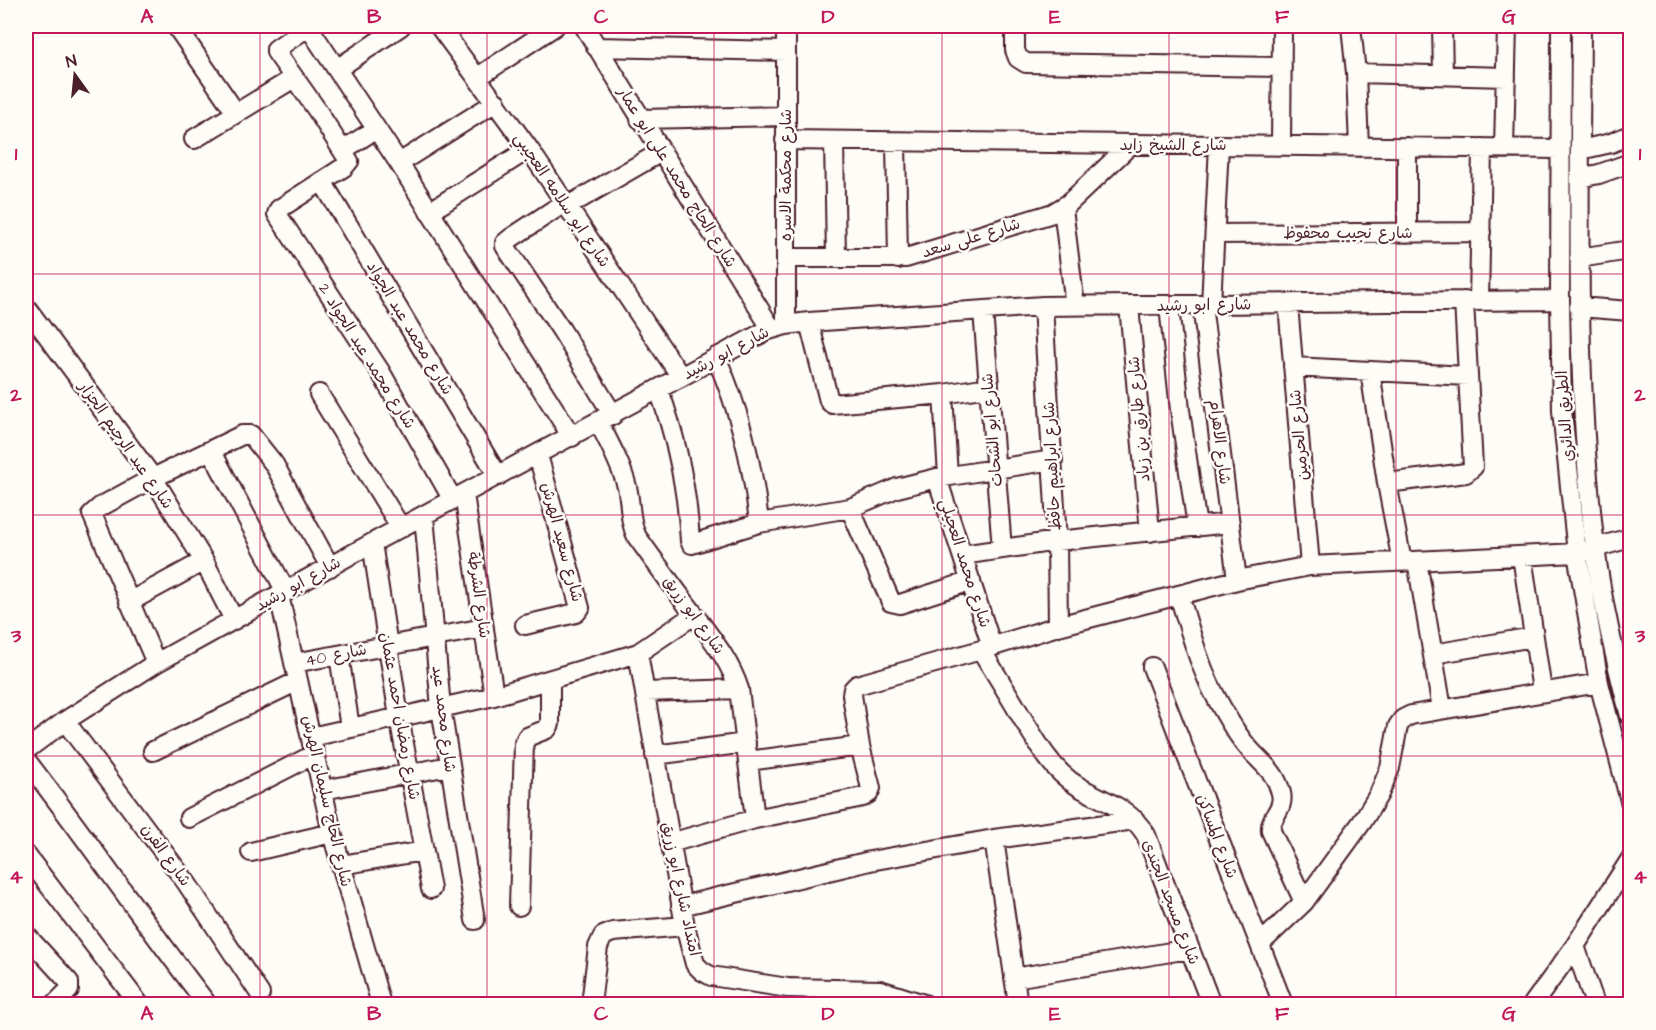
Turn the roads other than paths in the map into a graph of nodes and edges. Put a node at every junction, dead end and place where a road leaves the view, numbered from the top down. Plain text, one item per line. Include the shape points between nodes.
1 (176, 26) edge
2 (308, 26) edge
3 (401, 26) edge
4 (439, 26) edge
5 (555, 26) edge
6 (584, 26) edge
7 (786, 26) edge
8 (1015, 26) edge
9 (1282, 26) edge
10 (1351, 26) edge
11 (1442, 26) edge
12 (1506, 26) edge
13 (1561, 26) edge
14 (1581, 26) edge
15 (596, 47) junction
16 (786, 51) junction
17 (1282, 67) junction
18 (337, 69) junction
19 (1356, 73) junction
20 (1443, 75) junction
21 (478, 77) junction
22 (1506, 77) junction
23 (294, 78) junction
24 (496, 102) junction
25 (236, 113) junction
26 (786, 116) junction
27 (640, 119) junction
28 (376, 129) junction
29 (1630, 135) edge
30 (194, 139) dead end
31 (786, 140) junction
32 (834, 141) junction
33 (896, 141) junction
34 (1130, 145) junction
35 (1219, 145) junction
36 (1281, 146) junction
37 (1359, 147) junction
38 (1407, 147) junction
39 (1482, 148) junction
40 (1504, 148) junction
41 (529, 149) junction
42 (1560, 149) junction
43 (343, 150) junction
44 (1580, 150) junction
45 (661, 152) junction
46 (399, 163) junction
47 (1630, 164) edge
48 (1580, 178) junction
49 (322, 181) junction
50 (565, 205) junction
51 (1063, 208) junction
52 (429, 212) junction
53 (1481, 232) junction
54 (1407, 233) junction
55 (1215, 234) junction
56 (1630, 250) edge
57 (786, 258) junction
58 (836, 258) junction
59 (1579, 258) junction
60 (898, 259) junction
61 (1560, 300) junction
62 (1472, 301) junction
63 (1288, 304) junction
64 (1207, 305) junction
65 (1043, 306) junction
66 (1075, 306) junction
67 (1129, 306) junction
68 (1169, 306) junction
69 (26, 307) edge
70 (1579, 307) junction
71 (983, 311) junction
72 (1630, 311) edge
73 (809, 322) junction
74 (779, 326) junction
75 (716, 357) junction
76 (1293, 367) junction
77 (1370, 371) junction
78 (1468, 376) junction
79 (681, 377) junction
80 (989, 387) junction
81 (658, 390) junction
82 (319, 394) dead end
83 (943, 394) junction
84 (606, 419) junction
85 (572, 437) junction
86 (211, 450) junction
87 (538, 455) junction
88 (1053, 460) junction
89 (995, 468) junction
90 (498, 476) junction
91 (943, 477) junction
92 (153, 478) junction
93 (1387, 483) junction
94 (459, 497) junction
95 (850, 508) junction
96 (424, 516) junction
97 (759, 523) junction
98 (1230, 523) junction
99 (1197, 527) junction
100 (401, 528) junction
101 (1150, 531) junction
102 (1630, 538) edge
103 (1057, 541) junction
104 (372, 543) junction
105 (1595, 548) junction
106 (1002, 549) junction
107 (1577, 553) junction
108 (962, 555) junction
109 (1521, 556) junction
110 (204, 561) junction
111 (1410, 561) junction
112 (1310, 566) junction
113 (330, 567) junction
114 (1237, 580) junction
115 (971, 581) junction
116 (283, 594) junction
117 (1179, 595) junction
118 (129, 602) junction
119 (694, 615) junction
120 (234, 620) junction
121 (525, 625) dead end
122 (1058, 626) junction
123 (484, 628) junction
124 (434, 637) junction
125 (1534, 637) junction
126 (388, 645) junction
127 (987, 648) junction
128 (638, 653) junction
129 (1432, 654) junction
130 (339, 655) junction
131 (156, 663) junction
132 (1152, 667) dead end
133 (296, 672) junction
134 (550, 680) junction
135 (1599, 683) junction
136 (739, 689) junction
137 (1542, 691) junction
138 (645, 692) junction
139 (1628, 693) edge
140 (494, 696) junction
141 (441, 708) junction
142 (1442, 709) junction
143 (1630, 716) edge
144 (399, 717) junction
145 (66, 721) junction
146 (351, 728) junction
147 (313, 745) junction
148 (860, 746) junction
149 (26, 750) edge
150 (153, 751) dead end
151 (747, 752) junction
152 (655, 755) junction
153 (26, 760) edge
154 (449, 766) junction
155 (409, 774) junction
156 (323, 790) junction
157 (1630, 801) edge
158 (189, 818) dead end
159 (755, 819) junction
160 (1136, 820) junction
161 (332, 833) junction
162 (994, 839) junction
163 (670, 843) junction
164 (424, 851) junction
165 (251, 852) dead end
166 (26, 855) edge
167 (1630, 860) edge
168 (340, 865) junction
169 (431, 889) dead end
170 (1304, 902) junction
171 (519, 906) dead end
172 (681, 906) junction
173 (475, 920) dead end
174 (685, 926) junction
175 (26, 935) edge
176 (1260, 944) junction
177 (1575, 946) junction
178 (1189, 949) junction
179 (1014, 978) junction
180 (260, 994) dead end
181 (61, 1000) edge
182 (1591, 1000) edge
183 (139, 1005) edge
184 (207, 1005) edge
185 (381, 1005) edge
186 (591, 1005) edge
187 (924, 1005) edge
188 (1018, 1005) edge
189 (1211, 1005) edge
190 (1283, 1005) edge
191 (1533, 1005) edge

1 - 25 street
2 - 18 street
2 - 23 street via 276,50
3 - 18 street
4 - 21 street, شارع ابو سلامه العجيبي
5 - 21 street
6 - 15 street, شارع الحاج محمد على ابو عمار
7 - 16 street, شارع محكمة الاسره
8 - 17 street via 1015,50 1026,63
9 - 17 street
10 - 19 street
11 - 20 street
12 - 22 street
13 - 42 street, الطريق الدائري
14 - 44 street, الطريق الدائري
15 - 16 street
15 - 27 street, شارع الحاج محمد على ابو عمار
16 - 26 street, شارع محكمة الاسره
17 - 36 street
18 - 28 street
19 - 20 street
19 - 37 street
20 - 22 street
21 - 24 street, شارع ابو سلامه العجيبي
22 - 40 street
23 - 25 street
23 - 43 street
24 - 41 street, شارع ابو سلامه العجيبي
24 - 46 street
25 - 30 street
26 - 27 street
26 - 31 street, شارع محكمة الاسره
27 - 45 street, شارع الحاج محمد على ابو عمار
28 - 43 street
28 - 46 street
29 - 44 street
31 - 32 street, شارع الشيخ زايد
31 - 57 street, شارع محكمة الاسره
32 - 33 street, شارع الشيخ زايد
32 - 58 street
33 - 34 street, شارع الشيخ زايد
33 - 60 street
34 - 35 street, شارع الشيخ زايد
34 - 51 street, شارع على سعد
35 - 36 street, شارع الشيخ زايد
35 - 55 street, شارع الاهرام
36 - 37 street, شارع الشيخ زايد
37 - 38 street, شارع الشيخ زايد
38 - 39 street, شارع الشيخ زايد
38 - 54 street
39 - 40 street, شارع الشيخ زايد
39 - 53 street
40 - 42 street, شارع الشيخ زايد
41 - 50 street, شارع ابو سلامه العجيبي
41 - 52 street
42 - 61 street, الطريق الدائري
43 - 49 street via 348,164
44 - 48 street, الطريق الدائري
45 - 50 street
45 - 74 street, شارع الحاج محمد على ابو عمار
46 - 52 street
47 - 48 street
48 - 59 street, الطريق الدائري
49 - 90 street, شارع محمد عبد الجواد
49 - 94 street, شارع محمد عبد الجواد 2 via 277,214
50 - 79 street, شارع ابو سلامه العجيبي
50 - 84 street, شارع ابو زريق via 511,237 505,246 562,332
51 - 60 street, شارع على سعد
51 - 66 street
52 - 85 street
53 - 54 street, شارع نجيب محفوظ
53 - 62 street
54 - 55 street, شارع نجيب محفوظ
55 - 64 street, شارع الاهرام
56 - 59 street
57 - 58 street, شارع على سعد
57 - 74 street, شارع محكمة الاسره
58 - 60 street, شارع على سعد
59 - 70 street, الطريق الدائري
61 - 62 street, شارع ابو رشيد
61 - 107 street, الطريق الدائري via 1562,411
62 - 63 street, شارع ابو رشيد
62 - 78 street
63 - 64 street, شارع ابو رشيد
63 - 76 street, شارع الحرمين
64 - 68 street, شارع ابو رشيد
64 - 98 street, شارع الاهرام
65 - 66 street, شارع ابو رشيد
65 - 71 street, شارع ابو رشيد
65 - 88 street, شارع ابراهيم حافظ
66 - 67 street, شارع ابو رشيد
67 - 68 street, شارع ابو رشيد
67 - 101 street, شارع طارق بن زياد
68 - 99 street
69 - 92 street, شارع عبد الرحيم الجزار
70 - 72 street
70 - 105 street, الطريق الدائري
71 - 73 street, شارع ابو رشيد
71 - 80 street, شارع ابو الشحات
73 - 74 street, شارع ابو رشيد
73 - 83 street via 829,400 834,405
74 - 75 street, شارع ابو رشيد
75 - 79 street, شارع ابو رشيد
75 - 97 street via 730,388 750,455
76 - 77 street
76 - 112 street, شارع الحرمين
77 - 78 street
77 - 93 street
78 - 93 street via 1471,470
79 - 81 street, شارع ابو رشيد
80 - 83 street
80 - 89 street, شارع ابو الشحات
81 - 84 street, شارع ابو رشيد
81 - 97 street via 678,449 690,541 695,544
82 - 100 street
83 - 91 street, شارع محمد العجيلي
84 - 85 street, شارع ابو رشيد
84 - 119 street, شارع ابو زريق via 626,480 634,532
85 - 87 street, شارع ابو رشيد
86 - 92 street
86 - 113 street via 245,434 254,437 274,464
86 - 116 street, شارع الحاج سليمان الهرش
87 - 90 street, شارع ابو رشيد
87 - 121 street, شارع سعيد الهرش via 580,608 576,613
88 - 89 street
88 - 103 street, شارع ابراهيم حافظ
89 - 91 street
89 - 106 street, شارع ابو الشحات
90 - 94 street, شارع ابو رشيد
91 - 95 street via 897,488
91 - 108 street, شارع محمد العجيلي
92 - 110 street, شارع عبد الرحيم الجزار
92 - 118 street via 92,514
93 - 111 street
94 - 96 street, شارع ابو رشيد
94 - 123 street, شارع الشرطة
95 - 97 street
95 - 115 street via 891,602 900,604
96 - 100 street, شارع ابو رشيد
96 - 124 street, شارع محمد عيد
98 - 99 street
98 - 114 street, شارع الاهرام
99 - 101 street
100 - 104 street, شارع ابو رشيد
101 - 103 street
102 - 105 street
103 - 106 street
103 - 122 street, شارع ابراهيم حافظ
104 - 113 street, شارع ابو رشيد
104 - 126 street, شارع رمضان احمد عثمان
105 - 107 street
105 - 139 street, الطريق الدائري via 1607,615
106 - 108 street
107 - 109 street
107 - 135 street, الطريق الدائري
108 - 115 street, شارع محمد العجيلي
109 - 111 street
109 - 125 street
110 - 118 street
110 - 120 street, شارع عبد الرحيم الجزار
111 - 112 street
111 - 129 street
112 - 114 street
113 - 116 street, شارع ابو رشيد
114 - 117 street
115 - 127 street, شارع محمد العجيلي
116 - 120 street, شارع ابو رشيد
116 - 133 street, شارع الحاج سليمان الهرش
117 - 122 street
117 - 170 street via 1200,663 1217,699 1246,746 1277,780 1281,806 1271,822 1271,831
118 - 131 street
119 - 128 street
119 - 136 street, شارع ابو زريق via 725,656
120 - 131 street, شارع ابو رشيد
122 - 127 street
123 - 124 street, شارع 40
123 - 140 street, شارع الشرطة
124 - 126 street, شارع 40
124 - 141 street, شارع محمد عيد
125 - 129 street
125 - 137 street
126 - 130 street, شارع 40
126 - 144 street, شارع رمضان احمد عثمان
127 - 148 street via 857,685 852,695
127 - 160 street, شارع مسجد الجندى via 1043,751 1059,772
128 - 134 street
128 - 138 street, امتداد شارع ابو زريق
129 - 142 street
130 - 133 street, شارع 40
130 - 146 street
131 - 145 street, شارع ابو رشيد
132 - 176 street, شارع المساكن
133 - 147 street, شارع الحاج سليمان الهرش
133 - 150 street, شارع 40
134 - 140 street
134 - 171 street via 550,724 527,737 524,743
135 - 137 street
135 - 157 street, الطريق الدائري
136 - 138 street
136 - 151 street, شارع ابو زريق
137 - 142 street
138 - 152 street, امتداد شارع ابو زريق
139 - 143 street, الطريق الدائري
140 - 141 street
141 - 144 street
141 - 154 street, شارع محمد عيد
142 - 170 street via 1403,719 1378,795
144 - 146 street
144 - 155 street, شارع رمضان احمد عثمان
145 - 149 street, شارع ابو رشيد
145 - 180 street, شارع الفرن via 180,873
146 - 147 street
147 - 156 street, شارع الحاج سليمان الهرش
147 - 158 street
148 - 151 street
148 - 159 street via 869,793
151 - 152 street
151 - 159 street, شارع ابو زريق
152 - 163 street, امتداد شارع ابو زريق
153 - 184 street
154 - 155 street
154 - 173 street, شارع محمد عيد
155 - 156 street
155 - 164 street, شارع رمضان احمد عثمان
156 - 161 street, شارع الحاج سليمان الهرش
159 - 163 street
160 - 162 street
160 - 178 street, شارع مسجد الجندى via 1146,835
161 - 165 street
161 - 168 street, شارع الحاج سليمان الهرش
162 - 172 street via 870,861
162 - 179 street
163 - 172 street, امتداد شارع ابو زريق
164 - 168 street
164 - 169 street, شارع رمضان احمد عثمان
166 - 183 street
167 - 177 street
168 - 185 street, شارع الحاج سليمان الهرش
170 - 176 street
172 - 174 street, امتداد شارع ابو زريق
174 - 186 street via 603,936 598,947
174 - 187 street, امتداد شارع ابو زريق via 696,963 711,976 788,988 879,990
175 - 181 street via 67,977 70,986
176 - 190 street, شارع المساكن
177 - 182 street
177 - 191 street
178 - 179 street
178 - 189 street, شارع مسجد الجندى
179 - 188 street

